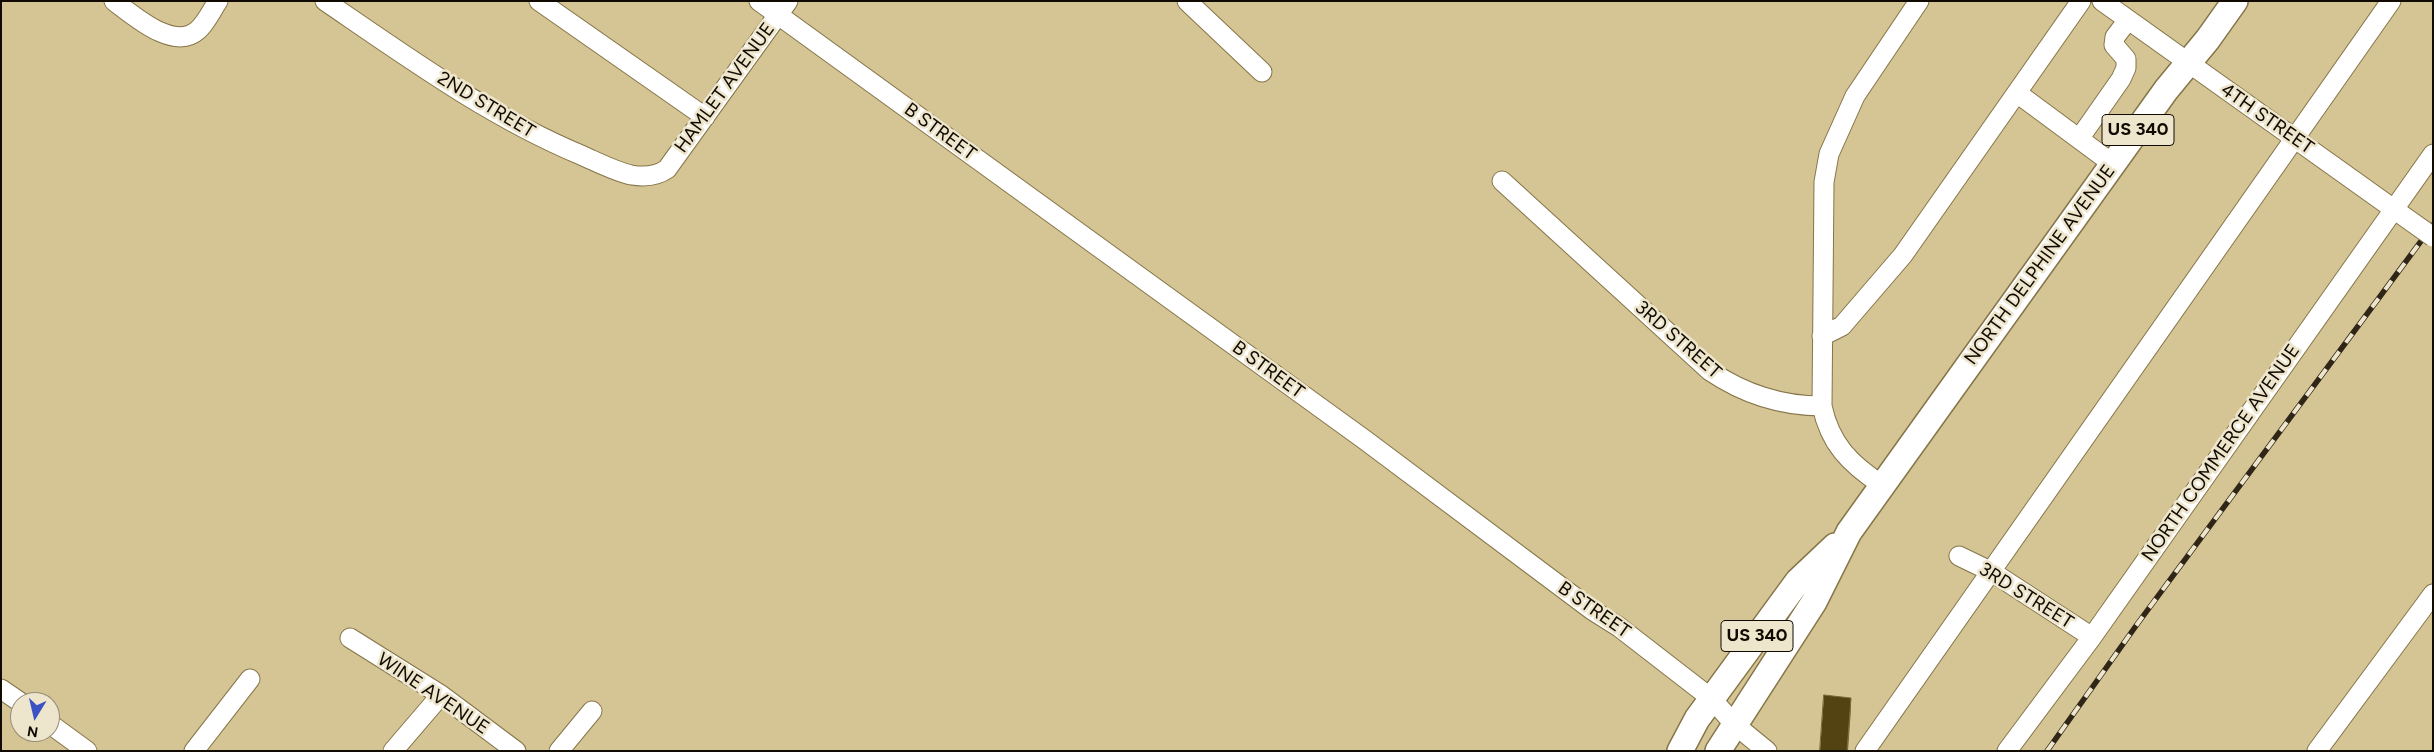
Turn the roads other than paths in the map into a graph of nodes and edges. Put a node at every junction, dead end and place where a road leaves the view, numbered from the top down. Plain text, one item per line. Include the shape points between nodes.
1 (114, 1) edge
2 (218, 1) edge
3 (325, 1) edge
4 (539, 1) edge
5 (759, 1) edge
6 (1187, 1) edge
7 (1919, 1) edge
8 (2081, 1) edge
9 (2102, 1) edge
10 (2235, 1) edge
11 (2391, 1) edge
12 (346, 7) edge
13 (783, 8) edge
14 (2128, 20) junction
15 (2188, 64) junction
16 (1262, 72) dead end
17 (2017, 93) junction
18 (705, 117) junction
19 (2294, 138) junction
20 (2079, 140) junction
21 (2433, 154) edge
22 (2113, 164) junction
23 (660, 173) joint
24 (1502, 181) dead end
25 (2398, 212) junction
26 (2433, 237) edge
27 (1822, 336) junction
28 (1822, 406) junction
29 (1882, 485) junction
30 (1849, 532) junction
31 (1959, 556) dead end
32 (1992, 572) junction
33 (2433, 594) edge
34 (2092, 637) junction
35 (350, 638) dead end
36 (250, 679) dead end
37 (441, 695) junction
38 (1712, 699) junction
39 (592, 711) dead end
40 (1734, 724) junction
41 (60, 731) edge
42 (87, 751) edge
43 (194, 751) edge
44 (393, 751) edge
45 (516, 751) edge
46 (559, 751) edge
47 (1680, 751) edge
48 (1718, 751) edge
49 (1767, 751) edge
50 (1865, 751) edge
51 (2007, 751) edge
52 (2317, 751) edge

1 - 2 street via 158,32 177,36 196,32
3 - 12 street, 2ND STREET
4 - 18 street
5 - 13 street, B STREET
6 - 16 street
7 - 27 street via 1855,96 1829,154 1824,182
8 - 17 street
9 - 14 street, 4TH STREET
10 - 15 main road, NORTH DELPHINE AVENUE / US 340
11 - 19 street
12 - 23 street, 2ND STREET via 450,84 542,138 621,172 646,176
13 - 18 street, HAMLET AVENUE
13 - 38 street, B STREET
14 - 15 street, 4TH STREET
14 - 20 street via 2115,37 2114,45 2126,59 2126,68
15 - 19 street, 4TH STREET
15 - 22 main road, NORTH DELPHINE AVENUE / US 340
17 - 20 street
17 - 27 street via 1903,255 1842,326
18 - 23 street, HAMLET AVENUE via 667,169
19 - 25 street, 4TH STREET
19 - 32 street
20 - 22 street
21 - 25 street, NORTH COMMERCE AVENUE
22 - 29 main road, NORTH DELPHINE AVENUE / US 340
24 - 28 street, 3RD STREET via 1710,371 1757,396 1784,404
25 - 26 street, 4TH STREET, bridge
25 - 34 street, NORTH COMMERCE AVENUE
27 - 28 street
28 - 29 street via 1833,440 1852,463
29 - 30 main road, NORTH DELPHINE AVENUE / US 340
30 - 38 main road, NORTH DELPHINE AVENUE / US 340 via 1798,581
30 - 40 main road, NORTH DELPHINE AVENUE / US 340 via 1814,602
31 - 32 street, 3RD STREET
32 - 34 street, 3RD STREET
32 - 50 street
33 - 52 street
34 - 51 street, NORTH COMMERCE AVENUE
35 - 37 street, WINE AVENUE
36 - 43 street
37 - 44 street
37 - 45 street, WINE AVENUE
38 - 40 street, B STREET
38 - 47 main road, NORTH DELPHINE AVENUE / US 340
39 - 46 street
40 - 48 main road, NORTH DELPHINE AVENUE / US 340
40 - 49 street, B STREET
41 - 42 street

